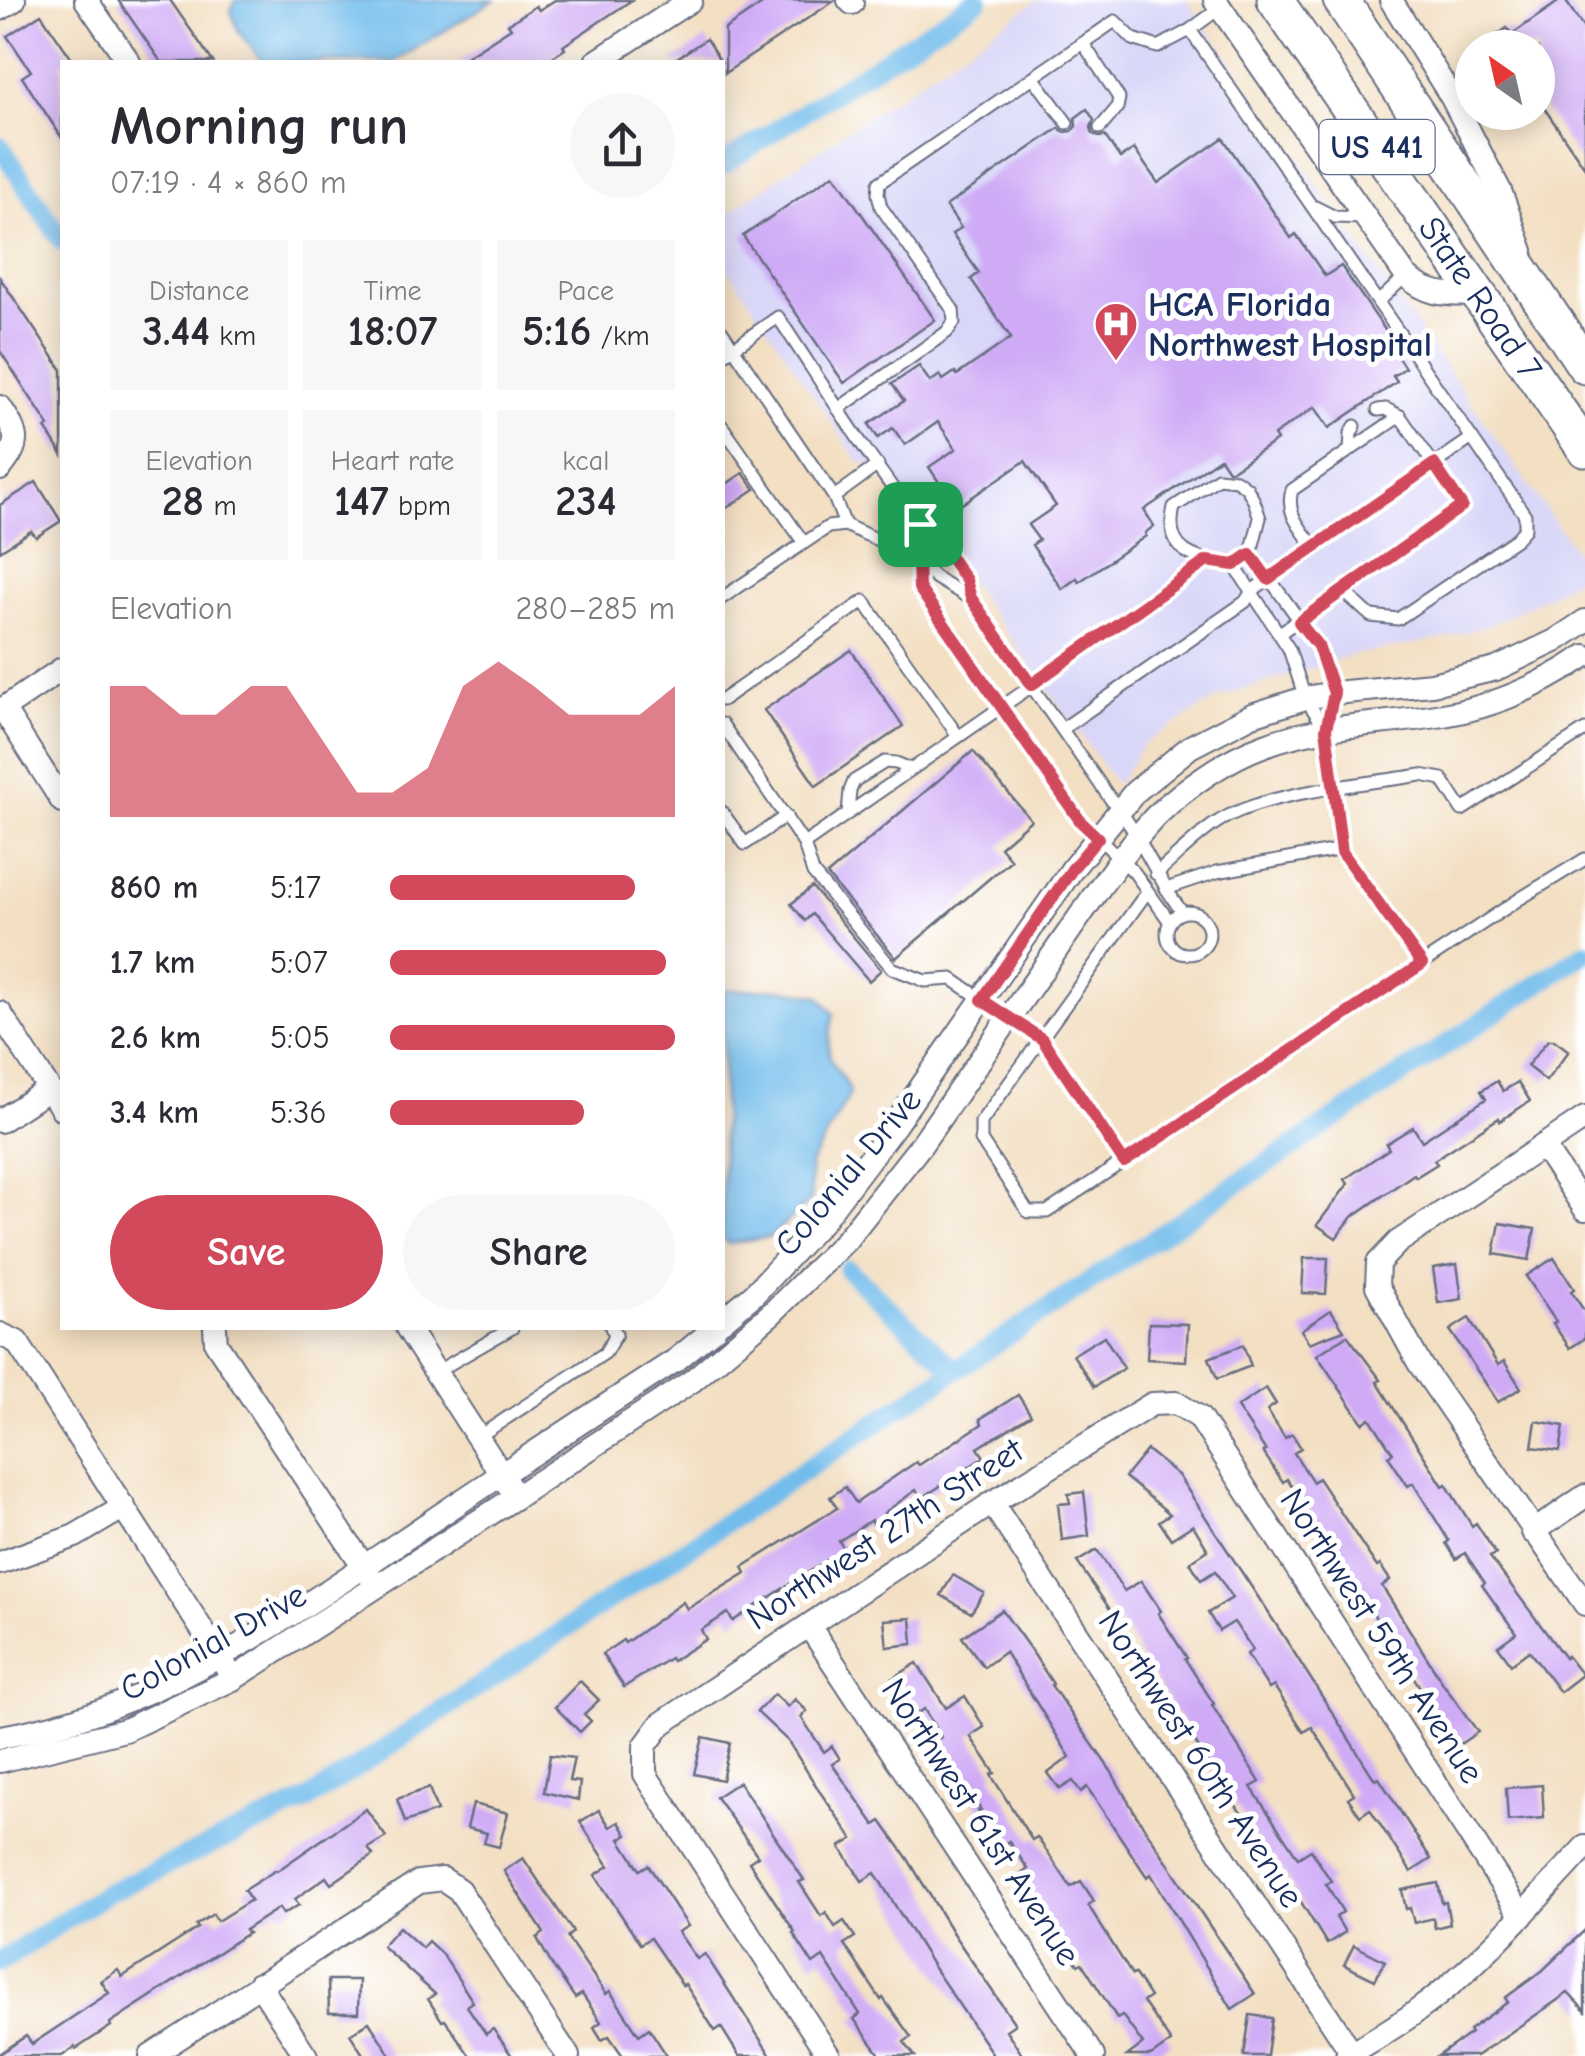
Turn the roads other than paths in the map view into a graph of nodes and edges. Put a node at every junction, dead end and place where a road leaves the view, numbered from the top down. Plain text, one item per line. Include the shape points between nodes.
1 (14, 0) edge
2 (86, 0) edge
3 (691, 0) edge
4 (1275, 0) edge
5 (1341, 0) edge
6 (1391, 0) edge
7 (1217, 4) edge
8 (0, 8) edge
9 (1190, 30) junction
10 (1083, 43) junction
11 (128, 60) edge
12 (599, 60) edge
13 (1033, 77) junction
14 (1067, 123) dead end
15 (1100, 128) dead end
16 (1311, 205) junction
17 (1365, 218) junction
18 (1406, 276) junction
19 (1536, 292) junction
20 (1478, 295) junction
21 (1378, 302) junction
22 (725, 335) edge
23 (734, 348) junction
24 (725, 354) edge
25 (1585, 366) edge
26 (0, 407) edge
27 (838, 409) junction
28 (1378, 410) dead end
29 (1400, 416) junction
30 (1355, 426) dead end
31 (725, 430) edge
32 (1472, 438) junction
33 (1585, 449) edge
34 (1350, 450) junction
35 (1434, 464) junction
36 (878, 465) junction
37 (0, 468) edge
38 (834, 498) junction
39 (920, 524) junction
40 (845, 525) junction
41 (804, 543) junction
42 (1314, 547) junction
43 (1250, 554) junction
44 (918, 561) junction
45 (1207, 561) junction
46 (1234, 565) junction
47 (1268, 579) junction
48 (1343, 591) junction
49 (1252, 592) junction
50 (725, 596) edge
51 (971, 598) junction
52 (1585, 621) edge
53 (1299, 622) junction
54 (1280, 633) junction
55 (1585, 656) edge
56 (60, 670) edge
57 (1031, 685) junction
58 (1334, 693) junction
59 (725, 698) edge
60 (1305, 698) junction
61 (1002, 706) junction
62 (1, 710) edge
63 (725, 728) edge
64 (1062, 729) junction
65 (1326, 729) junction
66 (1585, 730) edge
67 (958, 736) junction
68 (911, 769) junction
69 (1333, 789) junction
70 (60, 798) edge
71 (1120, 810) junction
72 (848, 813) junction
73 (725, 816) edge
74 (786, 816) junction
75 (1098, 838) junction
76 (1138, 839) junction
77 (804, 844) junction
78 (1342, 849) junction
79 (1122, 858) junction
80 (1585, 859) edge
81 (1156, 874) junction
82 (1166, 889) junction
83 (1147, 892) junction
84 (1182, 912) junction
85 (1170, 922) junction
86 (1422, 964) junction
87 (982, 1000) junction
88 (0, 1013) edge
89 (1011, 1018) junction
90 (1042, 1039) junction
91 (56, 1099) edge
92 (1585, 1118) edge
93 (0, 1122) edge
94 (894, 1126) junction
95 (921, 1145) junction
96 (1543, 1146) junction
97 (1124, 1162) junction
98 (1585, 1208) edge
99 (823, 1220) junction
100 (846, 1240) junction
101 (725, 1318) edge
102 (215, 1330) edge
103 (408, 1330) edge
104 (509, 1330) edge
105 (613, 1330) edge
106 (712, 1330) edge
107 (0, 1334) edge
108 (436, 1372) junction
109 (1176, 1403) joint
110 (478, 1436) junction
111 (502, 1474) junction
112 (1585, 1496) edge
113 (516, 1498) junction
114 (992, 1503) junction
115 (124, 1507) junction
116 (1533, 1532) junction
117 (0, 1562) edge
118 (364, 1567) junction
119 (378, 1587) junction
120 (1585, 1604) edge
121 (809, 1626) junction
122 (220, 1658) junction
123 (233, 1679) junction
124 (0, 1737) edge
125 (0, 1761) edge
126 (1585, 1846) edge
127 (1522, 1916) junction
128 (259, 1984) junction
129 (1350, 2054) edge
130 (151, 2056) edge
131 (306, 2056) edge
132 (568, 2056) edge
133 (829, 2056) edge
134 (1094, 2056) edge

1 - 8 street
2 - 11 street
3 - 12 street
4 - 20 main road, State Road 7 / US 441
5 - 19 main road, State Road 7 / US 441
6 - 19 street via 1500,191
7 - 9 lane
7 - 17 street
9 - 10 lane via 1158,46 1134,39 1114,21
9 - 16 lane
10 - 13 lane
10 - 15 lane via 1119,98
13 - 14 lane
13 - 27 lane via 879,182 881,207 953,310 954,322
16 - 17 lane via 1335,217
16 - 21 lane
17 - 18 street
18 - 20 street via 1422,289
18 - 21 lane
19 - 25 main road, State Road 7 / US 441
20 - 33 main road, State Road 7 / US 441
21 - 32 lane
22 - 23 lane
23 - 24 lane
23 - 27 lane via 778,318
23 - 38 lane
26 - 37 street via 15,430 15,449
27 - 36 lane
28 - 29 lane
29 - 34 lane
29 - 35 lane
30 - 34 lane
31 - 41 lane
32 - 35 lane
32 - 48 lane via 1525,515 1525,529 1398,619 1371,616
34 - 42 lane via 1292,490 1290,512
35 - 42 lane
35 - 48 lane via 1462,506
36 - 38 lane
36 - 39 lane
38 - 40 lane
39 - 44 lane
39 - 51 lane via 966,580
40 - 41 lane via 828,527
40 - 44 lane
41 - 50 lane
42 - 47 lane
43 - 45 lane via 1260,518 1254,501 1236,480 1218,478 1174,507 1170,524 1174,540
43 - 46 lane
43 - 47 lane
44 - 51 lane
44 - 61 lane via 919,588
45 - 46 lane
45 - 57 lane
46 - 49 lane
47 - 49 lane
47 - 53 lane
48 - 53 lane
49 - 54 lane
49 - 64 lane
51 - 57 lane
52 - 58 street, Colonial Drive via 1496,669 1432,684
53 - 54 lane
53 - 58 lane via 1318,646
54 - 60 lane
55 - 65 street, Colonial Drive via 1508,699 1435,717
56 - 62 street
57 - 61 lane
57 - 64 lane
58 - 60 street, Colonial Drive
58 - 65 lane
59 - 67 lane via 864,601
60 - 65 lane
60 - 71 street, Colonial Drive via 1252,715 1190,747
61 - 67 lane
61 - 75 lane
62 - 70 street
63 - 74 lane
64 - 71 lane
65 - 69 lane
65 - 76 street, Colonial Drive via 1264,745 1209,773
66 - 69 lane via 1462,810 1442,779 1421,775
67 - 68 lane
68 - 72 lane
68 - 72 lane via 876,766 854,782
69 - 78 lane
69 - 81 lane via 1252,806 1217,822
71 - 75 street, Colonial Drive
71 - 76 lane
72 - 77 lane
73 - 74 lane via 745,844
74 - 77 lane
75 - 79 lane
75 - 87 street, Colonial Drive
76 - 79 street, Colonial Drive
76 - 81 lane
77 - 87 lane via 813,872 892,968 925,981 952,978
78 - 82 lane via 1217,872
78 - 86 lane
79 - 83 lane
79 - 89 street, Colonial Drive
80 - 86 lane
81 - 82 lane
82 - 84 lane
83 - 85 lane
83 - 90 lane
84 - 85 lane
84 - 85 lane via 1207,922 1204,948 1178,952 1168,942
86 - 97 lane
87 - 89 street
87 - 94 street, Colonial Drive
88 - 91 street
89 - 90 lane
89 - 95 street, Colonial Drive
90 - 97 lane
90 - 97 lane via 981,1122 980,1140 1028,1212 1047,1212
91 - 93 street
92 - 96 street
94 - 95 street
94 - 99 street, Colonial Drive
95 - 100 street, Colonial Drive
96 - 98 street
96 - 116 street via 1398,1242 1378,1263 1377,1286 1419,1362
99 - 100 street
99 - 101 street, Colonial Drive
100 - 113 street, Colonial Drive via 692,1381
102 - 118 street via 216,1343
103 - 108 street
104 - 108 lane
105 - 110 lane via 605,1352
106 - 111 street, Colonial Drive
107 - 115 street via 17,1342
108 - 110 street
109 - 114 street, Northwest 27th Street via 1152,1404
109 - 127 street, Northwest 59th Avenue via 1200,1417
110 - 111 street
111 - 113 street
111 - 118 street, Colonial Drive
112 - 116 street
113 - 119 street, Colonial Drive
114 - 121 street, Northwest 27th Street
114 - 129 street, Northwest 60th Avenue
115 - 117 street via 75,1536
115 - 122 street
116 - 120 street
118 - 119 street
118 - 122 street, Colonial Drive
119 - 123 street, Colonial Drive
121 - 133 street, Northwest 27th Street via 662,1724 645,1746 645,1774
121 - 134 street, Northwest 61st Avenue
122 - 123 street
122 - 124 street, Colonial Drive via 115,1707
123 - 125 street, Colonial Drive via 124,1730
126 - 127 street
127 - 129 street via 1414,2013
128 - 130 street
128 - 131 street
128 - 132 street via 419,1882 443,1879 459,1890

